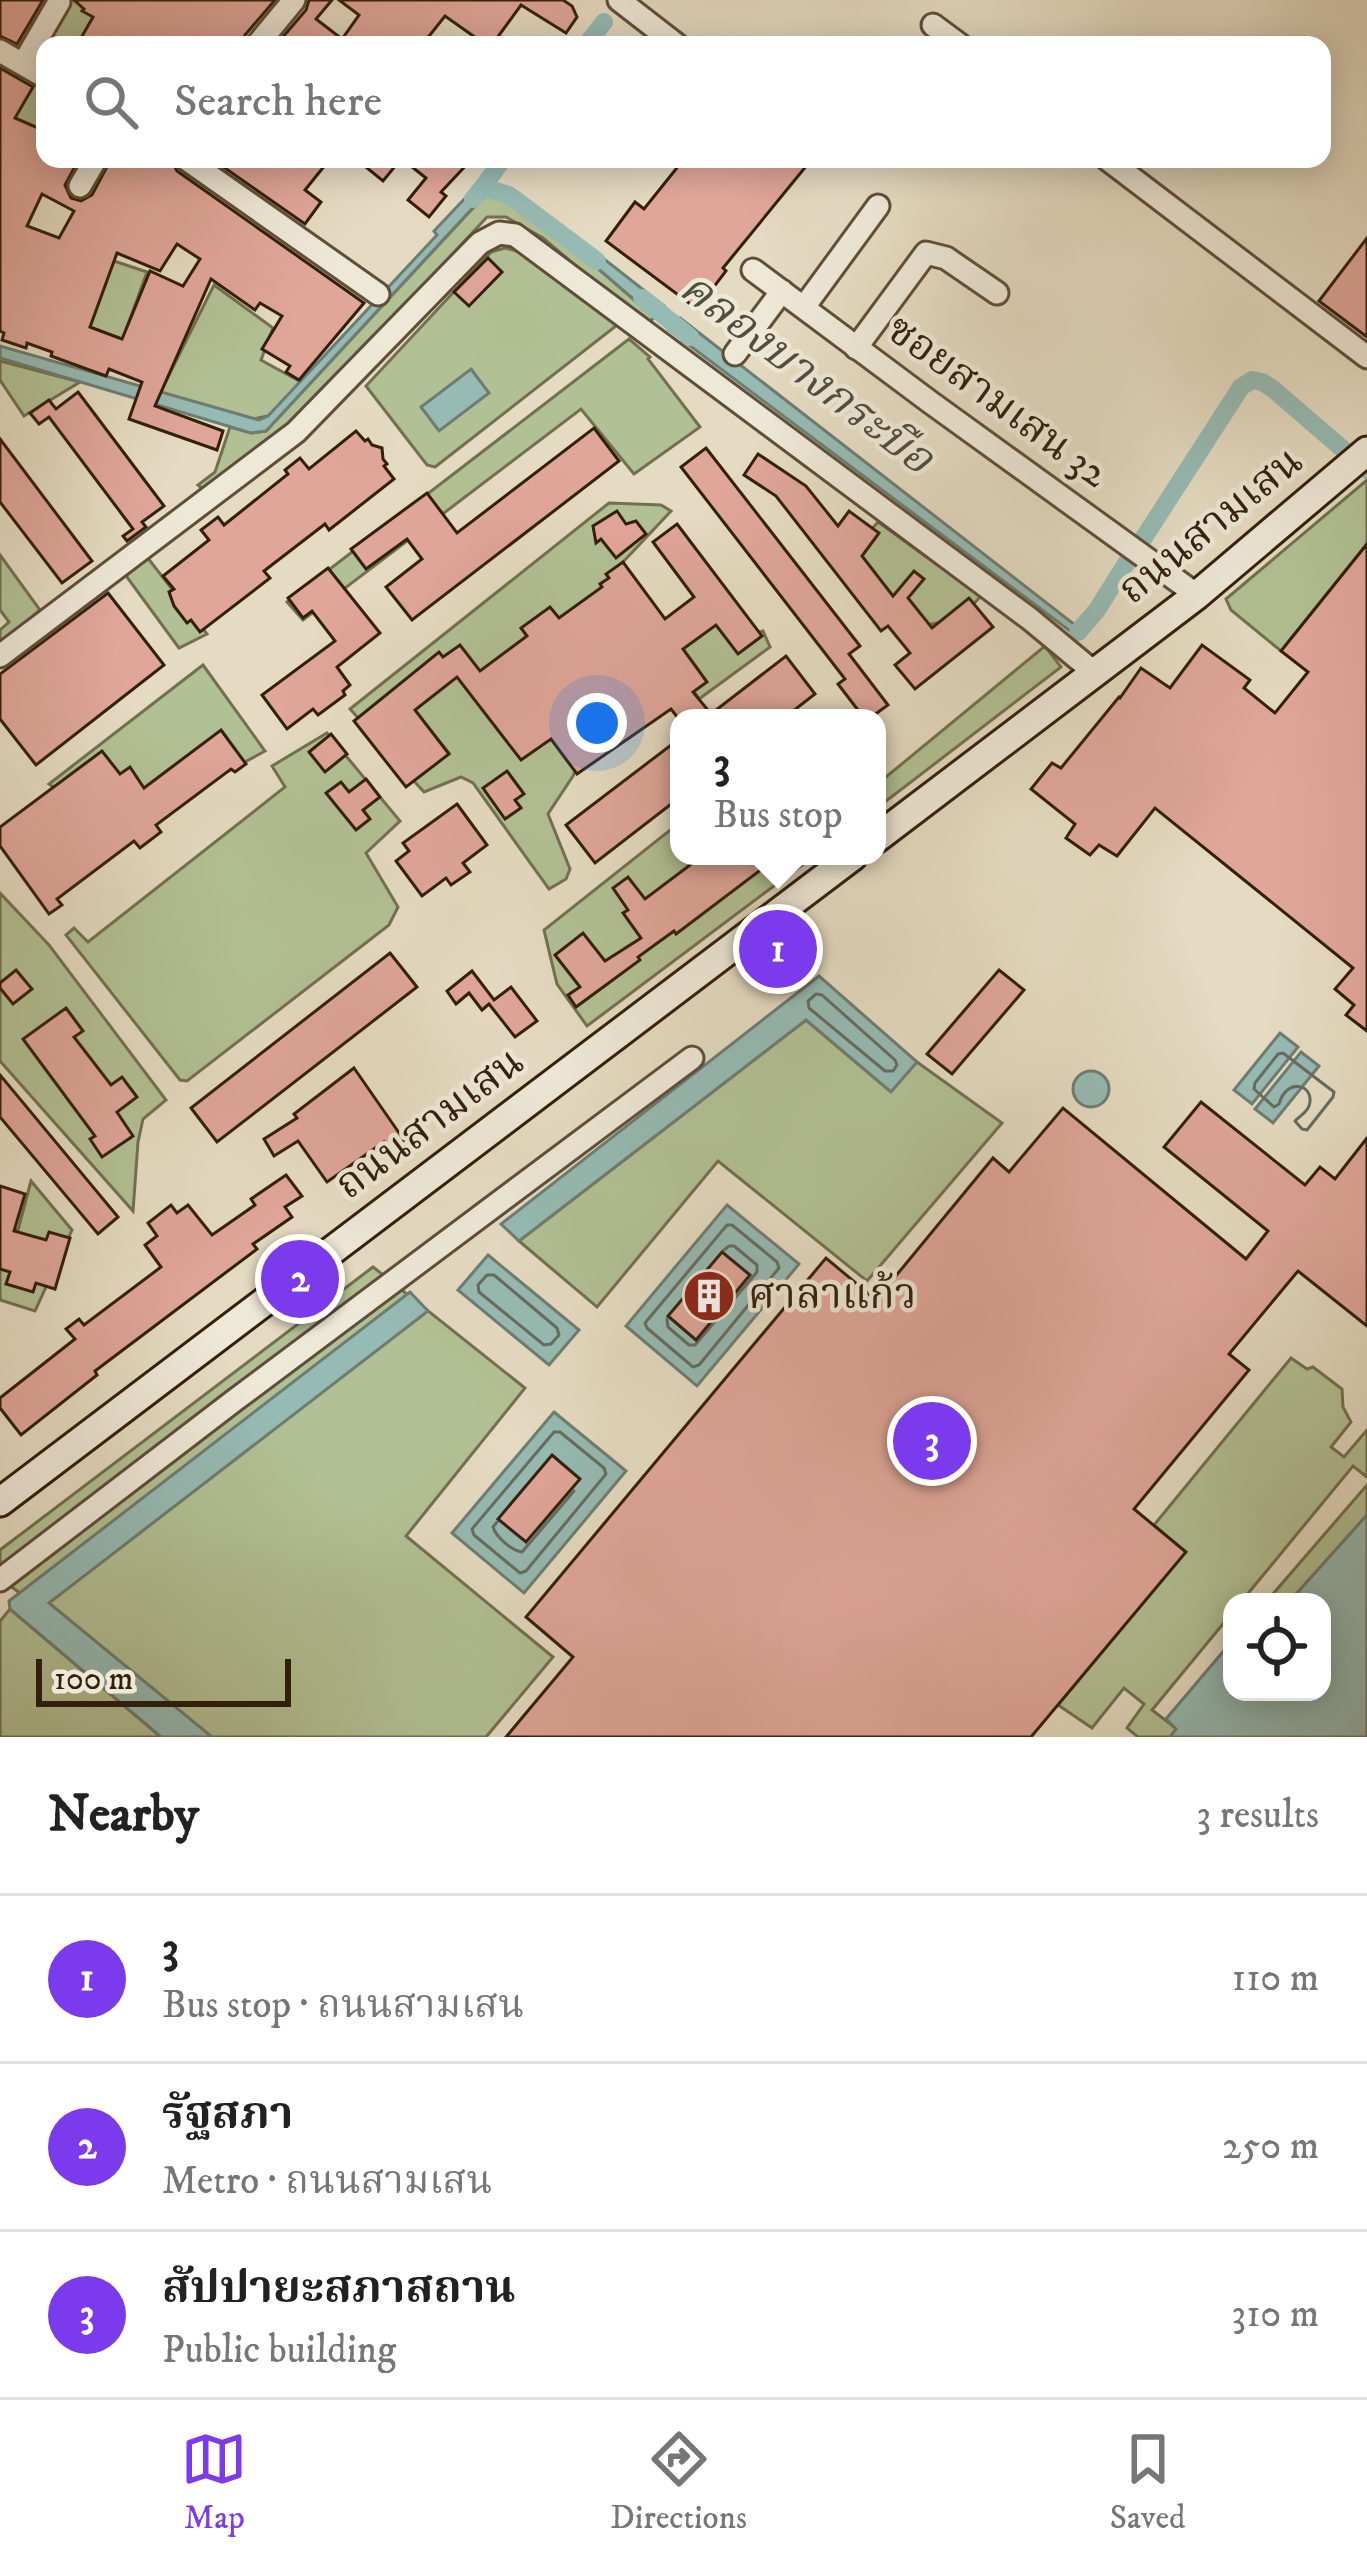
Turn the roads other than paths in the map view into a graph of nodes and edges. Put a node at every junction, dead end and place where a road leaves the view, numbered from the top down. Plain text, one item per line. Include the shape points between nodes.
1 (294, 0) edge
2 (619, 0) edge
3 (59, 2) edge
4 (933, 25) dead end
5 (39, 36) edge
6 (264, 36) edge
7 (665, 36) edge
8 (948, 36) edge
9 (36, 42) edge
10 (0, 51) edge
11 (23, 64) junction
12 (36, 72) edge
13 (90, 168) edge
14 (199, 168) edge
15 (1119, 168) edge
16 (80, 186) dead end
17 (878, 206) dead end
18 (753, 270) dead end
19 (782, 291) junction
20 (997, 293) dead end
21 (378, 294) dead end
22 (804, 307) junction
23 (856, 347) junction
24 (735, 354) dead end
25 (1367, 357) edge
26 (1367, 451) edge
27 (1197, 595) junction
28 (0, 656) edge
29 (1095, 673) junction
30 (886, 831) edge
31 (841, 865) edge
32 (692, 1058) dead end
33 (0, 1502) edge
34 (0, 1580) edge

1 - 6 street
2 - 7 street
3 - 5 street
4 - 8 street
9 - 11 street
10 - 11 street
11 - 12 street
13 - 16 street
14 - 21 street
15 - 25 street
17 - 22 street
18 - 19 street, ซอยสามเสน 32
19 - 22 street, ซอยสามเสน 32
19 - 24 street
20 - 23 street via 946,257 926,254
22 - 23 street, ซอยสามเสน 32
23 - 27 street, ซอยสามเสน 32
26 - 27 main road, ถนนสามเสน
27 - 29 main road, ถนนสามเสน
28 - 29 street via 296,432 499,232 515,235
29 - 30 main road, ถนนสามเสน
31 - 33 main road, ถนนสามเสน
32 - 34 street

